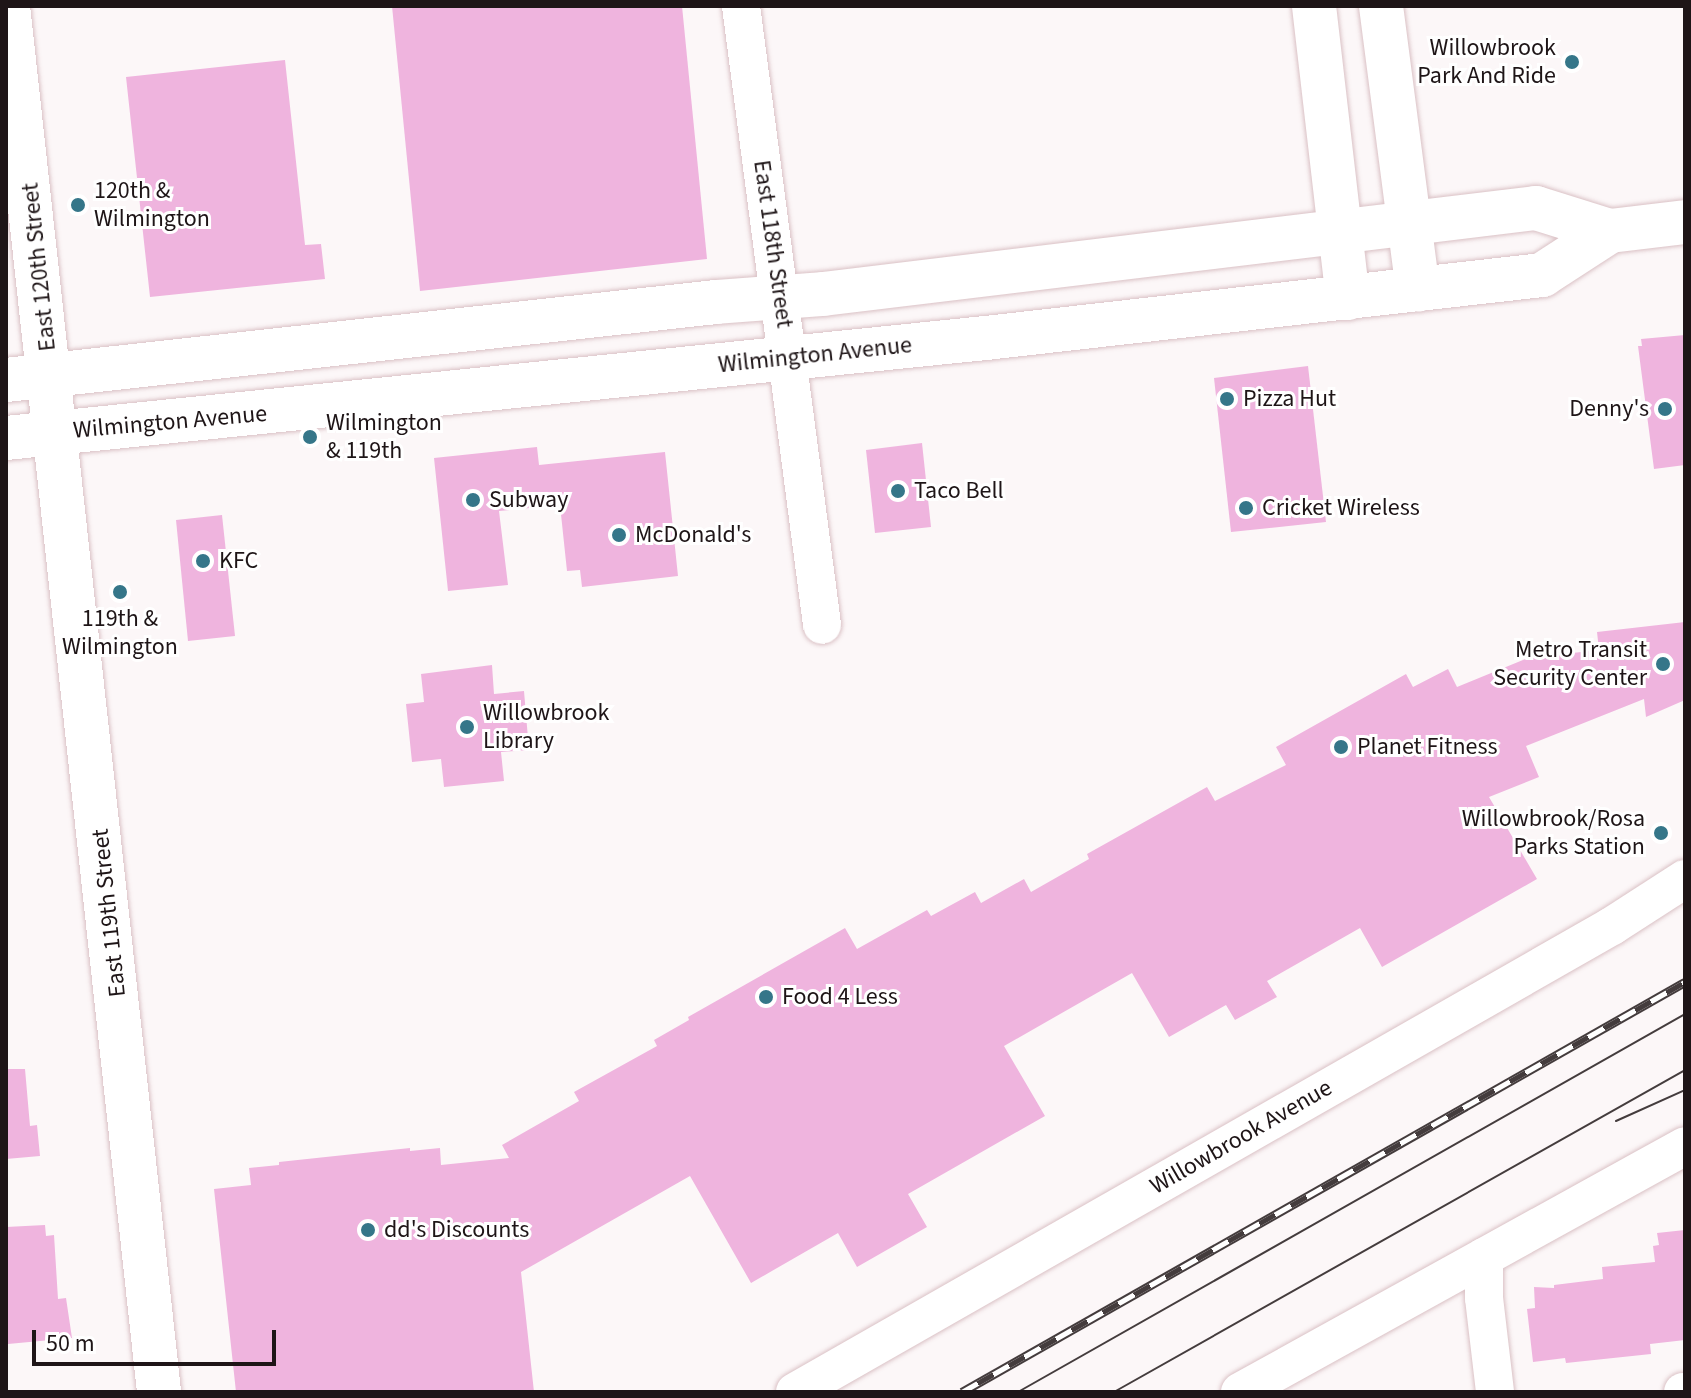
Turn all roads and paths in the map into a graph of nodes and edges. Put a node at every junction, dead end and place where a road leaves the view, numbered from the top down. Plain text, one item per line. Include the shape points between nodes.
1 (8, 6) edge
2 (741, 6) edge
3 (1314, 6) edge
4 (1381, 6) edge
5 (1410, 222) junction
6 (1685, 222) edge
7 (1340, 230) junction
8 (1610, 231) junction
9 (1418, 290) junction
10 (781, 298) junction
11 (1348, 298) junction
12 (788, 358) junction
13 (51, 376) junction
14 (6, 380) edge
15 (57, 433) junction
16 (6, 438) edge
17 (822, 625) dead end
18 (1685, 879) edge
19 (1685, 1146) edge
20 (1484, 1257) junction
21 (159, 1392) edge
22 (795, 1392) edge
23 (1240, 1392) edge
24 (1495, 1392) edge

1 - 13 main road, East 120th Street
2 - 10 street, East 118th Street
3 - 7 main road
4 - 5 main road
5 - 7 main road, Wilmington Avenue
5 - 8 main road, Wilmington Avenue via 1536,208
5 - 9 main road
6 - 8 main road, Wilmington Avenue
7 - 10 main road, Wilmington Avenue
7 - 11 main road
8 - 9 main road, Wilmington Avenue via 1542,275
9 - 11 main road, Wilmington Avenue
10 - 12 street, East 118th Street
10 - 13 main road, Wilmington Avenue
11 - 12 main road, Wilmington Avenue
12 - 15 main road, Wilmington Avenue
12 - 17 street, East 118th Street
13 - 14 main road, Wilmington Avenue
13 - 15 main road, East 120th Street
15 - 16 main road, Wilmington Avenue
15 - 21 main road, East 119th Street
18 - 22 street, Willowbrook Avenue via 1612,926
19 - 20 street
20 - 23 street
20 - 24 street

